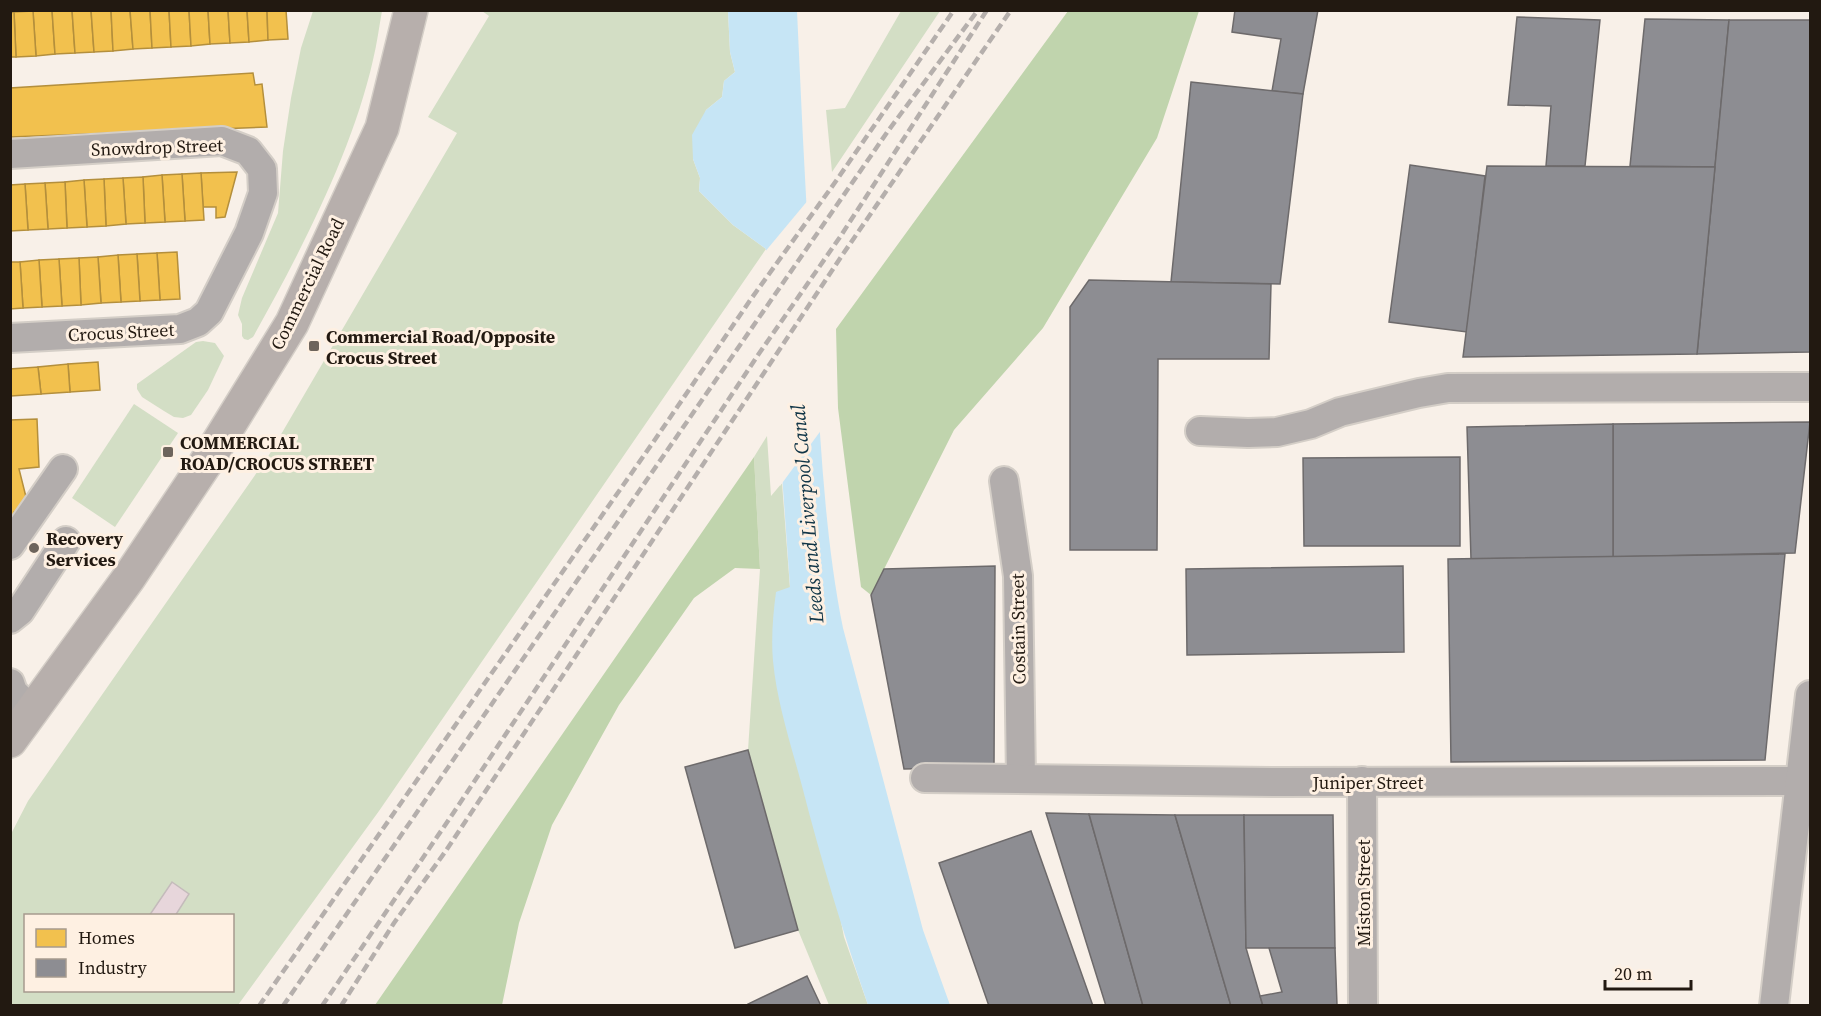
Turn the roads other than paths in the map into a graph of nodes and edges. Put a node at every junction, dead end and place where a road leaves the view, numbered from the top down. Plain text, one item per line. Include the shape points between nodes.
1 (411, 10) edge
2 (10, 154) edge
3 (249, 233) joint
4 (10, 338) edge
5 (1810, 387) edge
6 (1200, 431) dead end
7 (63, 469) dead end
8 (1005, 481) dead end
9 (66, 541) dead end
10 (10, 545) edge
11 (10, 619) edge
12 (10, 683) edge
13 (1810, 695) edge
14 (33, 712) junction
15 (10, 741) edge
16 (926, 778) dead end
17 (1021, 779) junction
18 (1362, 781) junction
19 (1805, 781) edge
20 (1363, 1005) edge
21 (1774, 1005) edge

1 - 14 main road, Commercial Road via 382,128 292,323 205,464
2 - 3 street, Snowdrop Street via 222,141 248,151 262,169 263,193
3 - 4 street, Crocus Street via 209,312 198,322 180,329
5 - 6 street via 1448,388 1340,412 1277,432
7 - 10 street
8 - 17 street, Costain Street via 1018,576
9 - 11 street via 20,611
12 - 14 street via 13,692
13 - 19 street
14 - 15 main road, Commercial Road
16 - 17 street, Juniper Street
17 - 18 street, Juniper Street
18 - 19 street, Juniper Street
18 - 20 street, Miston Street
19 - 21 street

